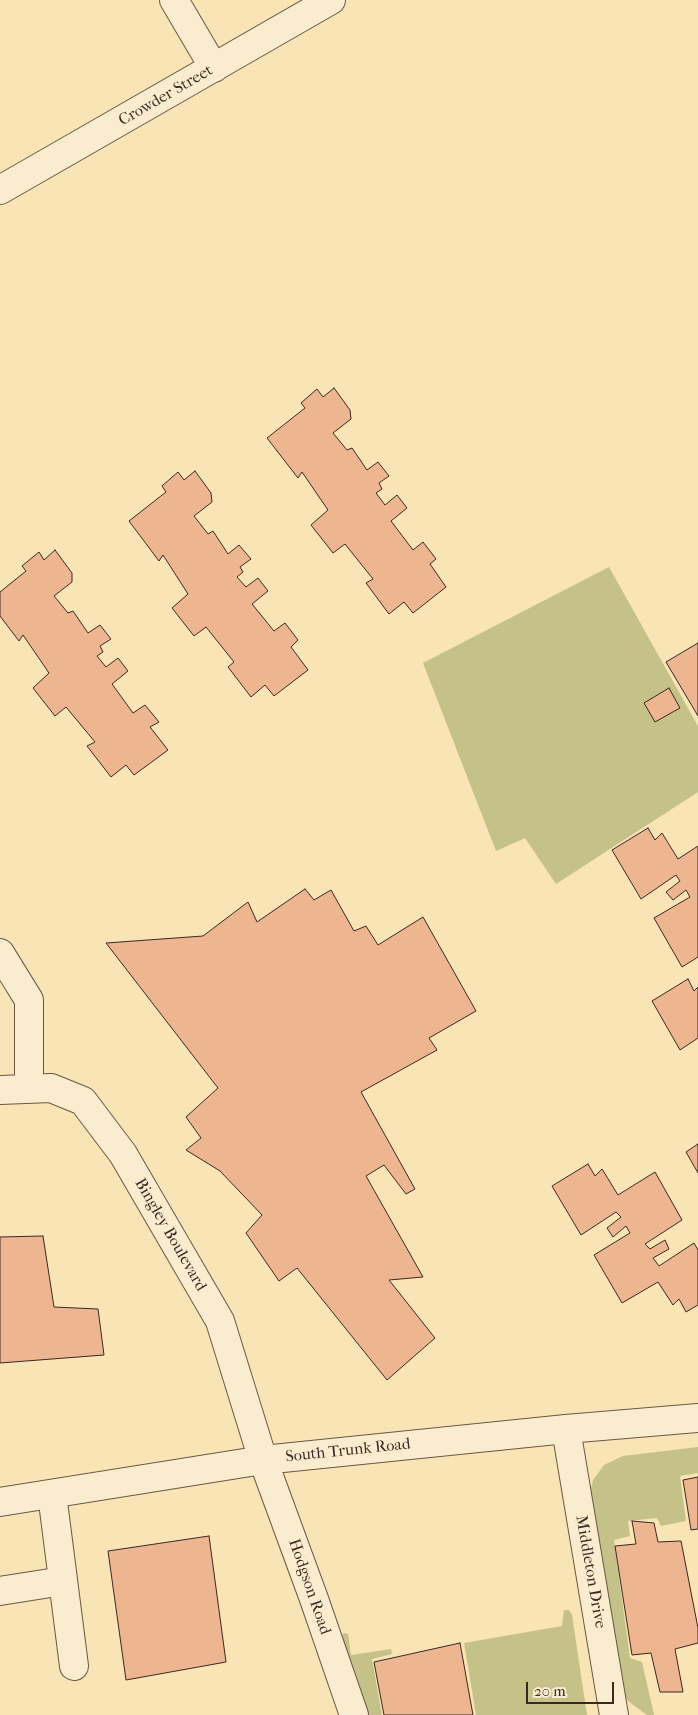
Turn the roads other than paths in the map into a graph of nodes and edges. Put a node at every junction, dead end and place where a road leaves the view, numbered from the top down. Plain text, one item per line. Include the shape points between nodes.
1 (174, 0) edge
2 (331, 0) edge
3 (214, 68) junction
4 (0, 190) edge
5 (0, 953) edge
6 (29, 1088) junction
7 (0, 1090) edge
8 (698, 1418) edge
9 (566, 1429) junction
10 (263, 1460) junction
11 (52, 1494) junction
12 (0, 1502) edge
13 (63, 1582) junction
14 (0, 1591) edge
15 (74, 1666) dead end
16 (354, 1715) edge
17 (614, 1715) edge

1 - 3 street
2 - 3 street, Crowder Street
3 - 4 street, Crowder Street
5 - 6 street via 29,1000
6 - 7 street, Bingley Boulevard
6 - 10 street, Bingley Boulevard via 51,1088 83,1101 123,1154 220,1321
8 - 9 street, South Trunk Road
9 - 10 street, South Trunk Road
9 - 17 street, Middleton Drive
10 - 11 street, South Trunk Road
10 - 16 street, Hodgson Road
11 - 12 street, South Trunk Road
11 - 13 street
13 - 14 street
13 - 15 street

